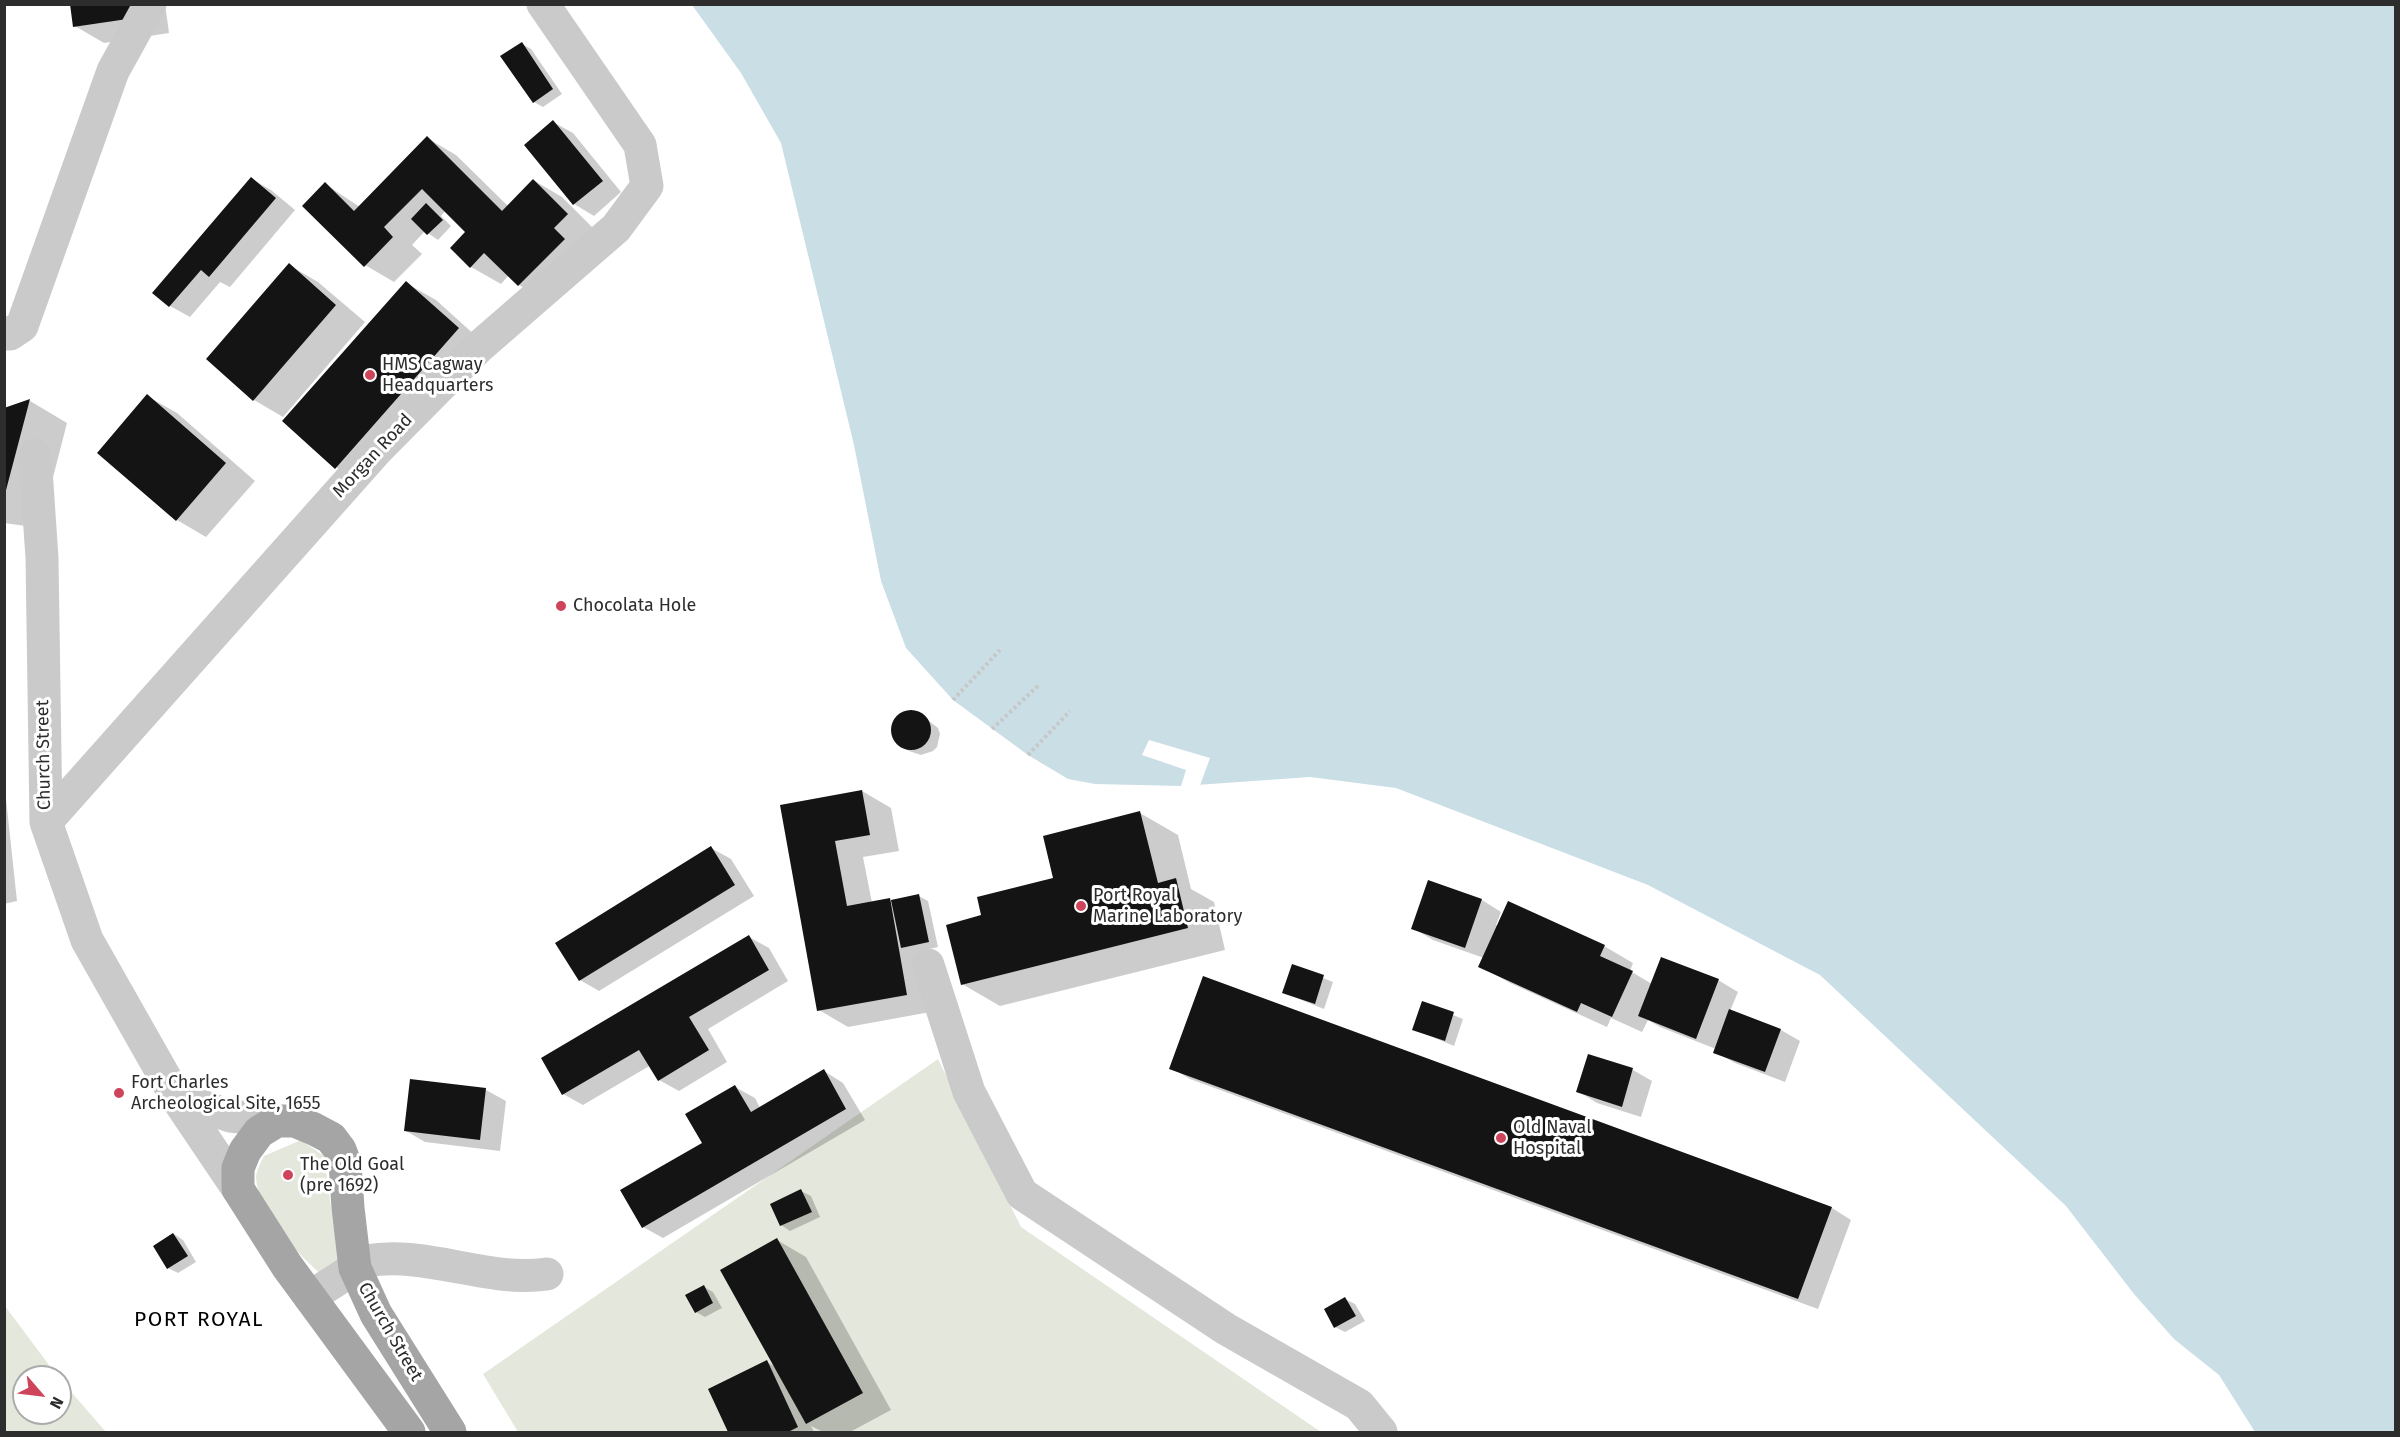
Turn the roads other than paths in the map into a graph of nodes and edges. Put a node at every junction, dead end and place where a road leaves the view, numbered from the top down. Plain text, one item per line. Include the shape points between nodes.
1 (150, 4) edge
2 (543, 4) edge
3 (4, 334) edge
4 (35, 455) dead end
5 (46, 822) junction
6 (928, 965) dead end
7 (176, 1097) junction
8 (277, 1121) junction
9 (238, 1189) junction
10 (355, 1268) junction
11 (547, 1274) dead end
12 (310, 1297) junction
13 (409, 1432) edge
14 (450, 1432) edge
15 (1381, 1432) edge

1 - 3 street via 113,71 22,326
2 - 5 street, Morgan Road via 640,145 647,186 616,228 480,346 376,451
4 - 5 street, Church Street via 42,558
5 - 7 street, Church Street via 87,940
6 - 15 street via 969,1092 1022,1194 1226,1329 1359,1405
7 - 8 street, Church Street via 230,1116
7 - 9 street, Church Street
8 - 9 main road via 259,1132 246,1151 238,1168
8 - 10 main road, Church Street via 295,1121 314,1129 331,1138 340,1150 345,1163
9 - 12 main road, Church Street
10 - 11 street via 366,1261 389,1258 526,1277
10 - 12 street
10 - 14 main road, Church Street via 376,1314
12 - 13 main road, Church Street

